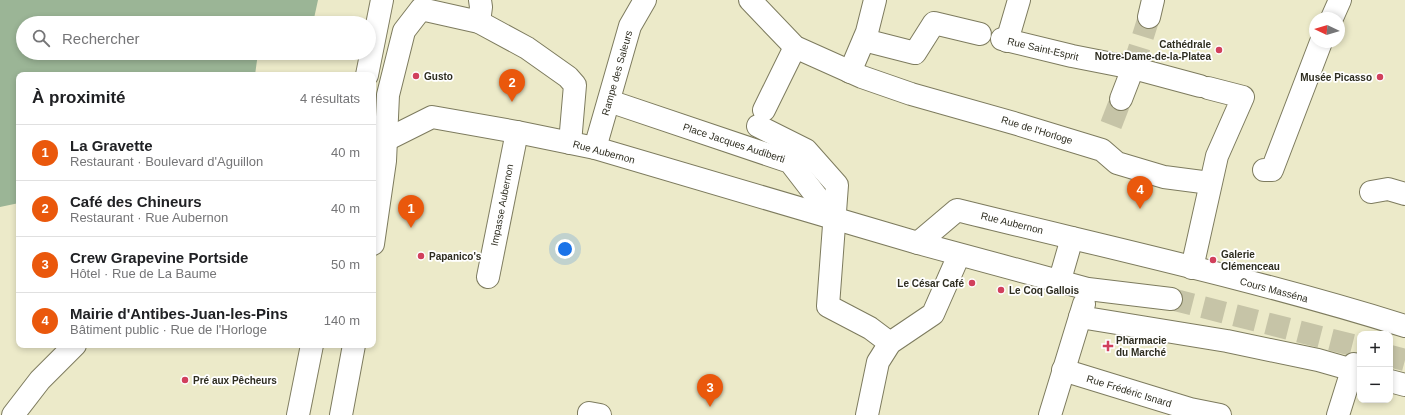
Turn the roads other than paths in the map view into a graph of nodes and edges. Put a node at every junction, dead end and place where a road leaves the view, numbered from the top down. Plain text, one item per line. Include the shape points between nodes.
1 (382, 0) edge
2 (480, 0) edge
3 (645, 0) edge
4 (750, 0) edge
5 (875, 0) edge
6 (1019, 0) edge
7 (1340, 0) edge
8 (1335, 12) edge
9 (479, 22) junction
10 (376, 30) edge
11 (980, 34) dead end
12 (865, 36) junction
13 (795, 47) junction
14 (1319, 48) edge
15 (370, 60) edge
16 (1133, 68) junction
17 (368, 72) edge
18 (856, 74) junction
19 (1121, 99) tunnel mouth
20 (609, 101) junction
21 (517, 132) junction
22 (380, 140) edge
23 (570, 143) junction
24 (595, 148) junction
25 (1264, 170) dead end
26 (1210, 183) junction
27 (1371, 192) dead end
28 (1405, 194) edge
29 (834, 219) junction
30 (376, 223) edge
31 (1072, 238) junction
32 (918, 243) junction
33 (959, 255) junction
34 (1192, 268) junction
35 (488, 277) dead end
36 (1059, 283) junction
37 (1088, 289) junction
38 (1171, 299) tunnel mouth
39 (1080, 317) junction
40 (1405, 326) edge
41 (890, 343) junction
42 (72, 348) edge
43 (311, 348) edge
44 (353, 348) edge
45 (1355, 369) edge
46 (1063, 370) junction
47 (1393, 382) edge
48 (1405, 385) edge
49 (13, 415) edge
50 (298, 415) edge
51 (341, 415) edge
52 (589, 415) edge
53 (600, 415) edge
54 (868, 415) edge
55 (1050, 415) edge
56 (1220, 415) edge
57 (1338, 415) edge

1 - 10 street
2 - 9 street
3 - 20 street, Rampe des Saleurs via 630,26
4 - 13 street
5 - 12 street
6 - 16 street, Rue Saint-Esprit via 1005,40
7 - 8 street
9 - 22 street via 421,9 404,31
9 - 23 street via 527,48 568,77 575,85
11 - 12 street via 934,23 915,53
12 - 18 street
13 - 18 street, Rue de l'Horloge
13 - 29 street via 761,118 806,150 837,185
14 - 25 street via 1272,170
15 - 17 street
16 - 19 street
16 - 26 street, Rue Saint-Esprit via 1243,97 1217,156
18 - 26 street, Rue de l'Horloge via 911,94 1102,150 1117,163 1164,177
20 - 24 street, Rampe des Saleurs
20 - 29 street, Place Jacques Audiberti via 790,162
21 - 22 street, Rue Aubernon via 432,117
21 - 23 street, Rue Aubernon
21 - 35 street, Impasse Aubernon
22 - 30 street via 385,161
23 - 24 street, Rue Aubernon
24 - 29 street, Rue Aubernon
26 - 34 street
27 - 28 street via 1388,189
29 - 32 street, Rue Aubernon
29 - 41 street via 828,306 870,328
31 - 32 street, Rue Aubernon via 956,210
31 - 34 street, Cours Masséna
31 - 36 street
32 - 33 street, Rue Aubernon
33 - 36 street, Rue Aubernon
33 - 41 street via 934,314
34 - 40 street, Cours Masséna
36 - 37 street, Rue Aubernon
37 - 38 street, Rue Aubernon
37 - 39 street
39 - 45 street via 1227,341
39 - 46 street
41 - 54 street via 878,362
42 - 49 street via 40,380
43 - 50 street
44 - 51 street
45 - 57 street
46 - 55 street
46 - 56 street, Rue Frédéric Isnard via 1190,409
47 - 48 street
52 - 53 street

